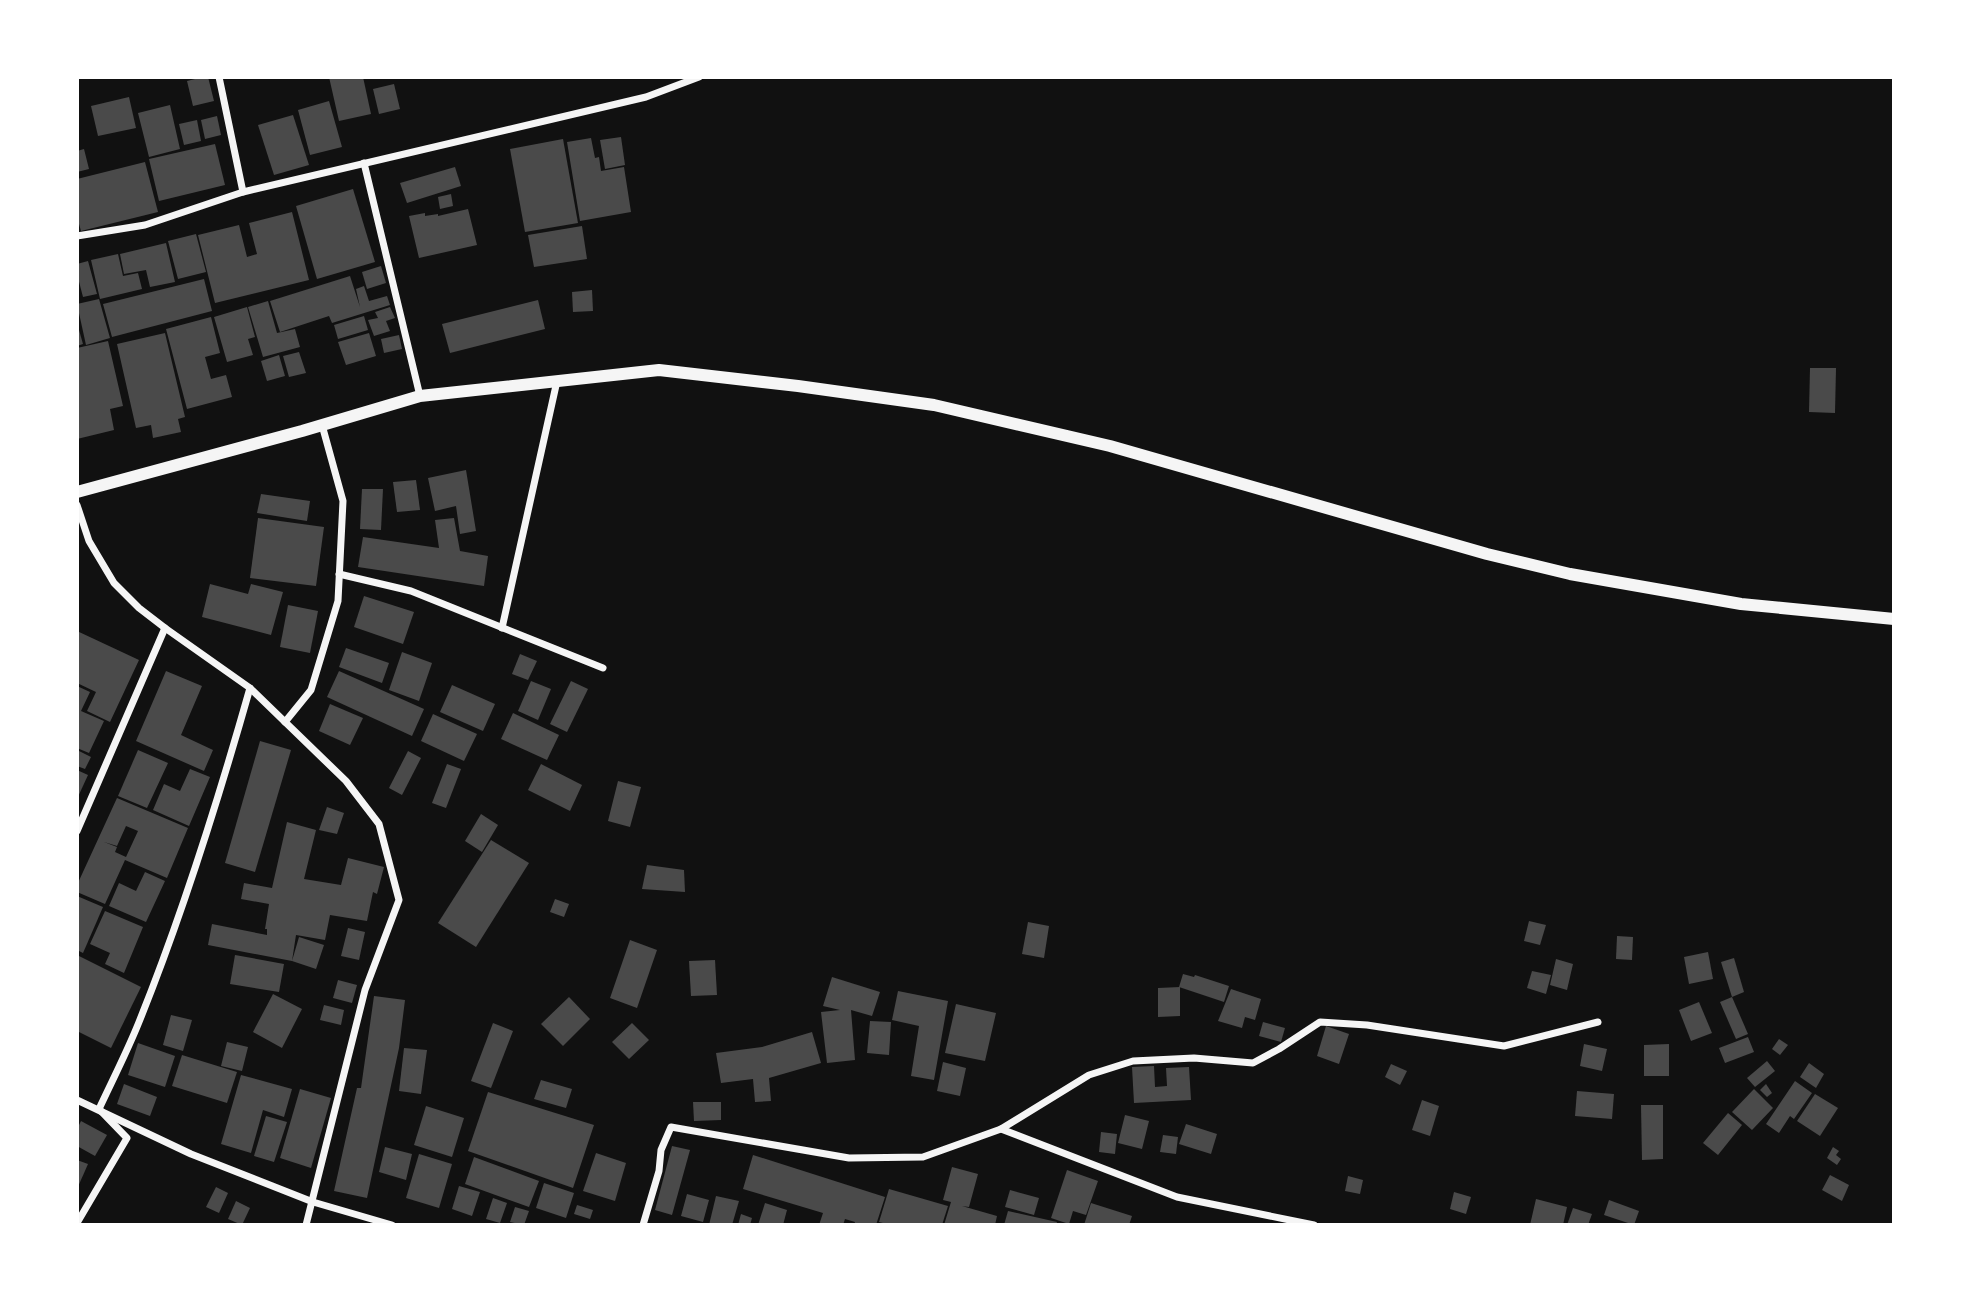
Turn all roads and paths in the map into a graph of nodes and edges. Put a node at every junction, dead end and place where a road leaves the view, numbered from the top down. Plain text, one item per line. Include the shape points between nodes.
1 (219, 77) edge
2 (699, 77) edge
3 (364, 163) junction
4 (243, 192) junction
5 (77, 236) edge
6 (557, 381) junction
7 (419, 396) junction
8 (322, 425) junction
9 (77, 492) edge
10 (77, 505) edge
11 (339, 574) junction
12 (1894, 619) edge
13 (165, 628) junction
14 (502, 628) junction
15 (603, 668) dead end
16 (250, 688) junction
17 (285, 722) junction
18 (77, 831) edge
19 (1598, 1023) dead end
20 (77, 1100) edge
21 (99, 1110) junction
22 (1002, 1129) junction
23 (313, 1202) junction
24 (77, 1223) edge
25 (306, 1225) edge
26 (391, 1225) edge
27 (643, 1225) edge
28 (1314, 1225) edge

1 - 4 street
2 - 3 street via 646,97
3 - 4 street
3 - 7 street
4 - 5 street via 145,225
6 - 7 street
6 - 12 street via 659,370 934,405 1110,446 1570,574 1741,604
6 - 14 street
7 - 8 street
8 - 9 street
8 - 11 street via 343,501
10 - 13 street via 89,541 114,583
11 - 14 street via 411,591
11 - 17 street via 338,601 311,690
13 - 16 street
13 - 18 street
14 - 15 street
16 - 17 street
16 - 21 street via 217,806 139,1024
17 - 23 street via 346,781 379,824 399,900 365,990
19 - 22 street via 1504,1046 1320,1022 1253,1063 1194,1058 1133,1061 1089,1075
20 - 21 street
21 - 23 street via 191,1154
21 - 24 street via 127,1138
22 - 27 street via 923,1157 849,1158 670,1128
22 - 28 street via 1177,1197
23 - 25 street
23 - 26 street

